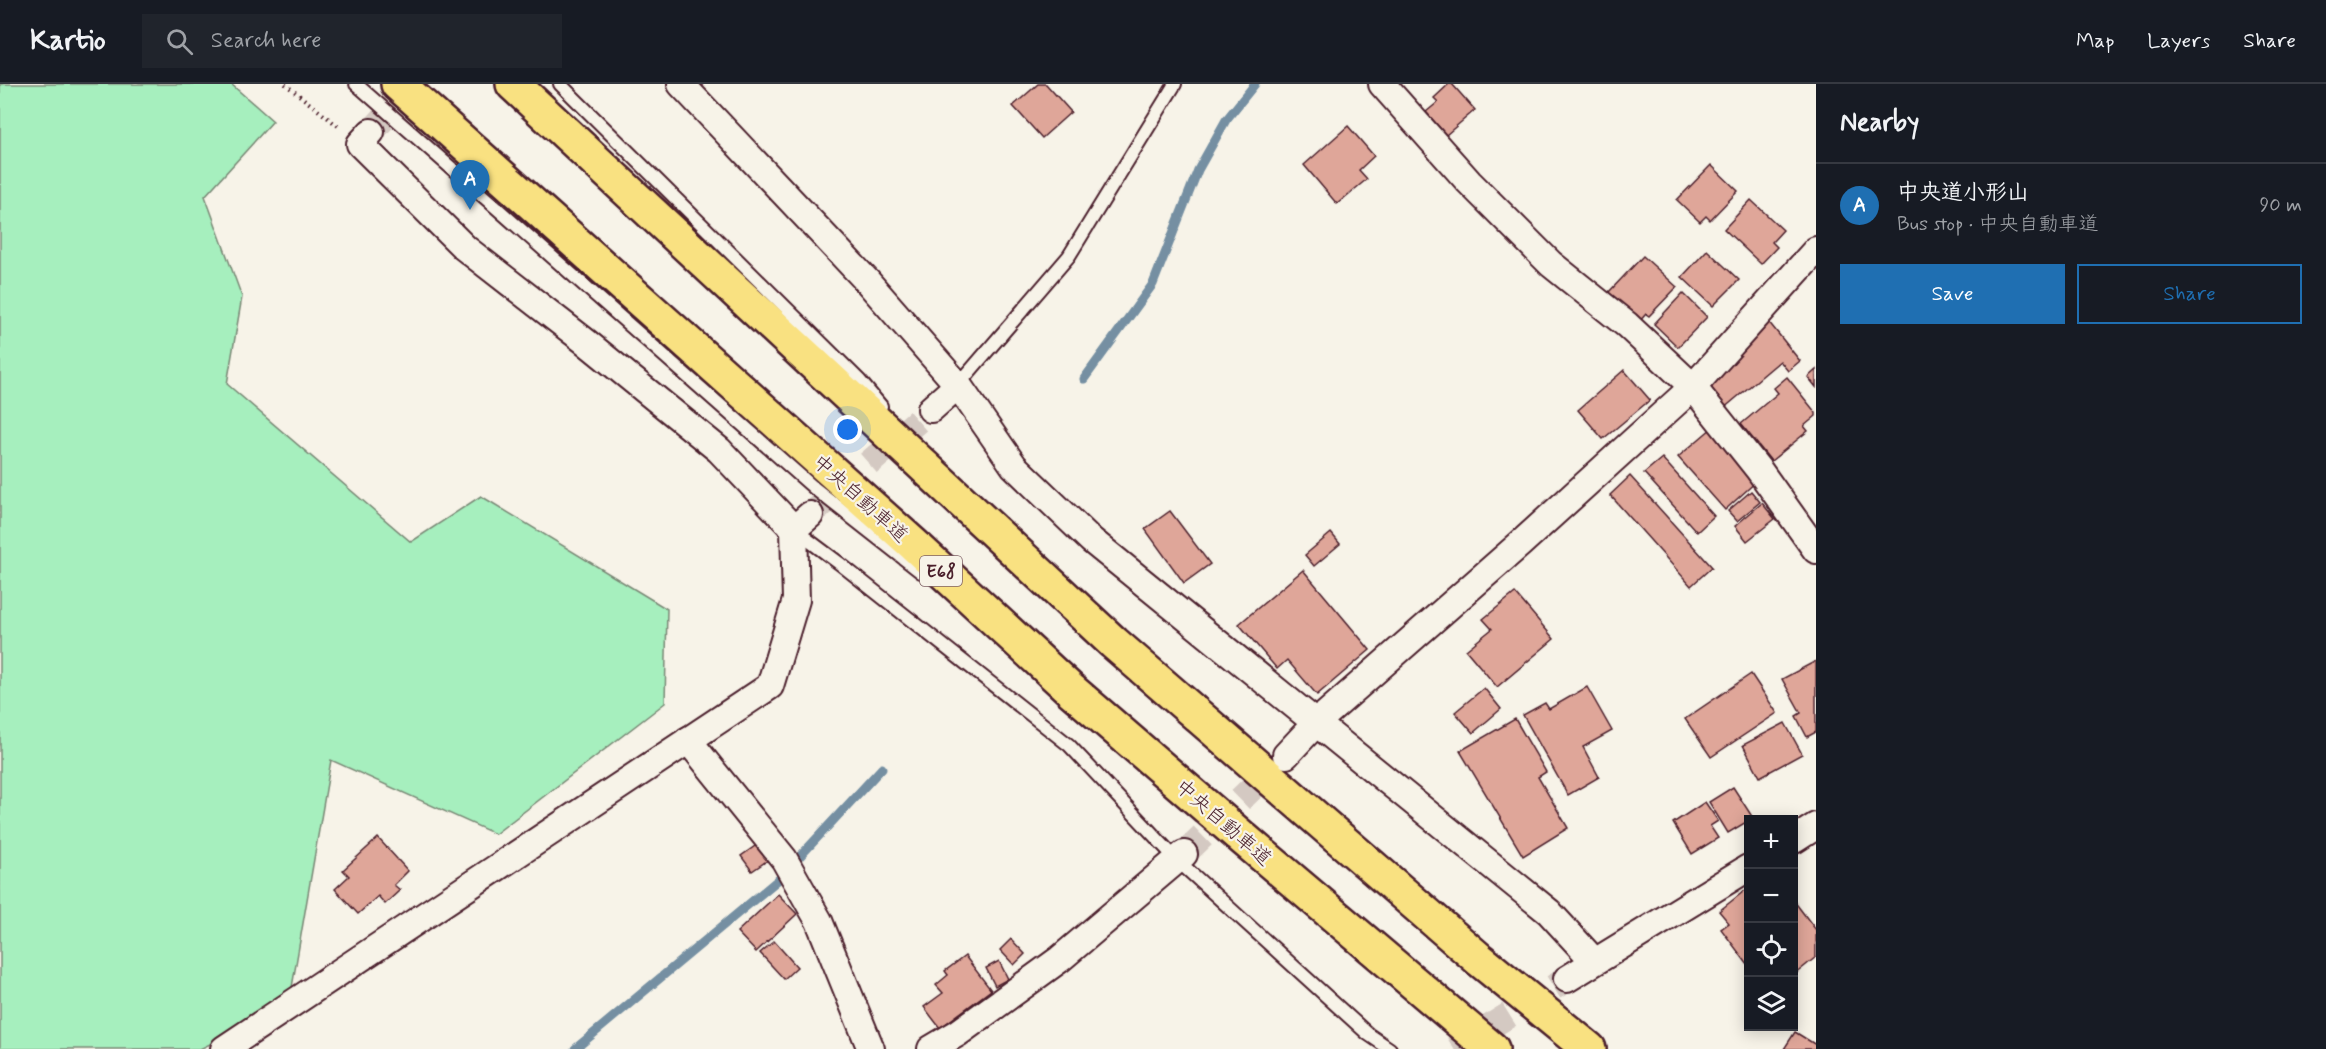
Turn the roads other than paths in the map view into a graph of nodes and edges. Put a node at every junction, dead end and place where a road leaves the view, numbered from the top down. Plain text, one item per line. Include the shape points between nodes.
1 (356, 84) edge
2 (398, 84) edge
3 (513, 84) edge
4 (560, 84) edge
5 (681, 84) edge
6 (1175, 84) edge
7 (1382, 84) edge
8 (365, 138) road end
9 (1816, 249) edge
10 (958, 385) junction
11 (1693, 387) junction
12 (931, 409) tunnel mouth
13 (968, 508) junction
14 (802, 522) junction
15 (1816, 550) edge
16 (1071, 690) junction
17 (1316, 723) junction
18 (688, 740) junction
19 (1286, 755) tunnel mouth
20 (1816, 826) edge
21 (1798, 837) edge
22 (1181, 857) junction
23 (1747, 869) edge
24 (1594, 962) junction
25 (1567, 979) tunnel mouth
26 (224, 1049) edge
27 (871, 1049) edge
28 (931, 1049) edge
29 (1390, 1049) edge
30 (1492, 1049) edge
31 (1589, 1049) edge

1 - 16 lane via 814,488
2 - 16 highway, 中央自動車道 / E68
3 - 13 highway
4 - 13 lane via 860,381
5 - 10 street via 868,282
6 - 10 lane via 1069,256
7 - 11 street via 1469,182 1551,264
8 - 14 street via 465,248 719,450
9 - 11 street
10 - 12 street
10 - 17 street via 1014,466 1091,540
11 - 15 street
11 - 17 street
13 - 31 highway via 1191,711
14 - 18 street via 796,600 770,686
14 - 22 lane via 895,607 1069,745
16 - 30 highway, 中央自動車道 / E68
17 - 19 street
17 - 24 street via 1549,912
18 - 26 street
18 - 27 street via 784,859 819,921
20 - 21 street
22 - 28 street via 1060,959
22 - 29 lane via 1368,1034
23 - 24 street
24 - 25 street

